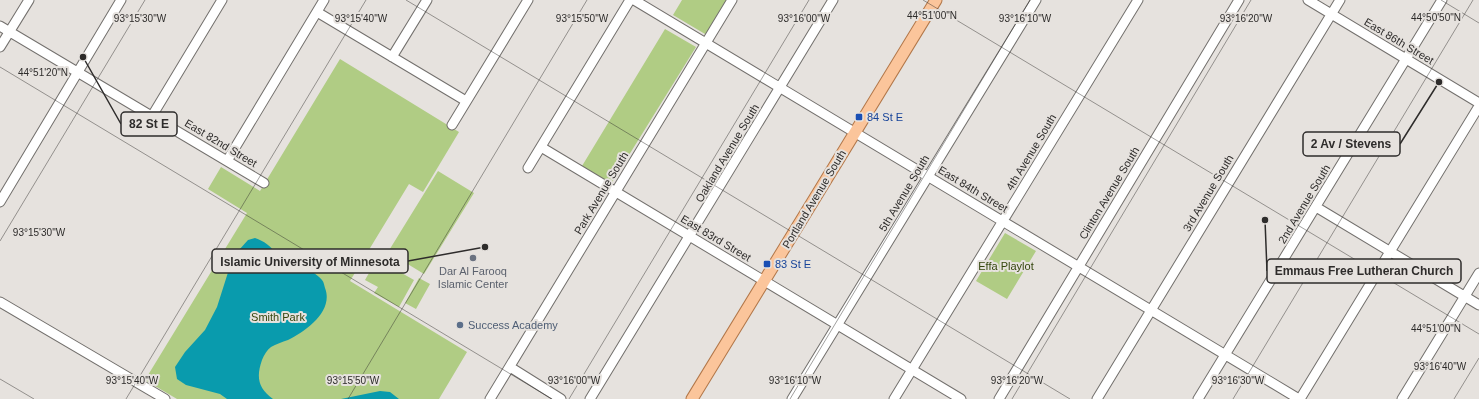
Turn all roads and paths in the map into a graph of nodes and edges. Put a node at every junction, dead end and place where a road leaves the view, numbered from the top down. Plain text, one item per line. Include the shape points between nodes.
1 (29, 0) edge
2 (121, 0) edge
3 (222, 0) edge
4 (324, 0) edge
5 (427, 0) edge
6 (528, 0) edge
7 (630, 0) edge
8 (634, 0) edge
9 (732, 0) edge
10 (833, 0) edge
11 (936, 0) edge
12 (1036, 0) edge
13 (1138, 0) edge
14 (1239, 0) edge
15 (1308, 0) edge
16 (1340, 0) edge
17 (1442, 0) edge
18 (317, 12) junction
19 (1332, 14) junction
20 (0, 26) edge
21 (10, 32) junction
22 (706, 43) junction
23 (0, 47) edge
24 (392, 57) junction
25 (1406, 59) junction
26 (78, 72) junction
27 (780, 88) junction
28 (466, 101) junction
29 (1479, 103) edge
30 (1479, 106) edge
31 (152, 116) junction
32 (452, 125) dead end
33 (855, 132) junction
34 (541, 146) junction
35 (227, 161) junction
36 (528, 168) dead end
37 (928, 176) junction
38 (264, 183) dead end
39 (616, 191) junction
40 (0, 202) edge
41 (1316, 207) junction
42 (1003, 221) junction
43 (690, 236) junction
44 (1390, 252) junction
45 (1078, 267) junction
46 (1479, 273) edge
47 (764, 281) junction
48 (1464, 296) junction
49 (0, 302) edge
50 (1479, 305) edge
51 (1151, 310) junction
52 (837, 325) junction
53 (1225, 355) junction
54 (510, 367) junction
55 (912, 370) junction
56 (165, 399) edge
57 (490, 399) edge
58 (561, 399) edge
59 (590, 399) edge
60 (692, 399) edge
61 (792, 399) edge
62 (894, 399) edge
63 (961, 399) edge
64 (999, 399) edge
65 (1097, 399) edge
66 (1198, 399) edge
67 (1299, 399) edge
68 (1402, 399) edge

1 - 21 street
2 - 26 street
3 - 31 street
4 - 18 street
5 - 24 street
6 - 28 street
7 - 34 street
8 - 22 street, East 84th Street
9 - 22 street, Park Avenue South
10 - 27 street, Oakland Avenue South
11 - 33 main road, Portland Avenue South
12 - 37 street, 5th Avenue South
13 - 42 street, 4th Avenue South
14 - 45 street, Clinton Avenue South
15 - 19 street, East 86th Street
16 - 19 street, 3rd Avenue South
17 - 25 street, 2nd Avenue South
18 - 24 street
18 - 35 street
19 - 25 street, East 86th Street
19 - 51 street, 3rd Avenue South
20 - 21 street, East 82nd Street
21 - 23 street
21 - 26 street, East 82nd Street
22 - 27 street, East 84th Street
22 - 39 street, Park Avenue South
24 - 28 street
25 - 29 street, East 86th Street
25 - 41 street, 2nd Avenue South
26 - 31 street, East 82nd Street
26 - 40 street
27 - 33 street, East 84th Street
27 - 43 street, Oakland Avenue South
28 - 32 street
30 - 44 street
31 - 35 street, East 82nd Street
33 - 37 street, East 84th Street
33 - 47 main road, Portland Avenue South
34 - 36 street
34 - 39 street, East 83rd Street
35 - 38 street, East 82nd Street
37 - 42 street, East 84th Street
37 - 52 street, 5th Avenue South
39 - 43 street, East 83rd Street
39 - 54 street, Park Avenue South
41 - 44 street
41 - 53 street, 2nd Avenue South
42 - 45 street, East 84th Street
42 - 55 street, 4th Avenue South
43 - 47 street, East 83rd Street
43 - 59 street, Oakland Avenue South
44 - 48 street
44 - 67 street
45 - 51 street, East 84th Street
45 - 64 street, Clinton Avenue South
46 - 48 street
47 - 52 street, East 83rd Street
47 - 60 main road, Portland Avenue South
48 - 50 street
48 - 68 street
49 - 56 street
51 - 53 street, East 84th Street
51 - 65 street, 3rd Avenue South
52 - 55 street, East 83rd Street
52 - 61 street, 5th Avenue South
53 - 66 street, 2nd Avenue South
53 - 67 street, East 84th Street
54 - 57 street, Park Avenue South
54 - 58 street
55 - 62 street, 4th Avenue South
55 - 63 street, East 83rd Street

